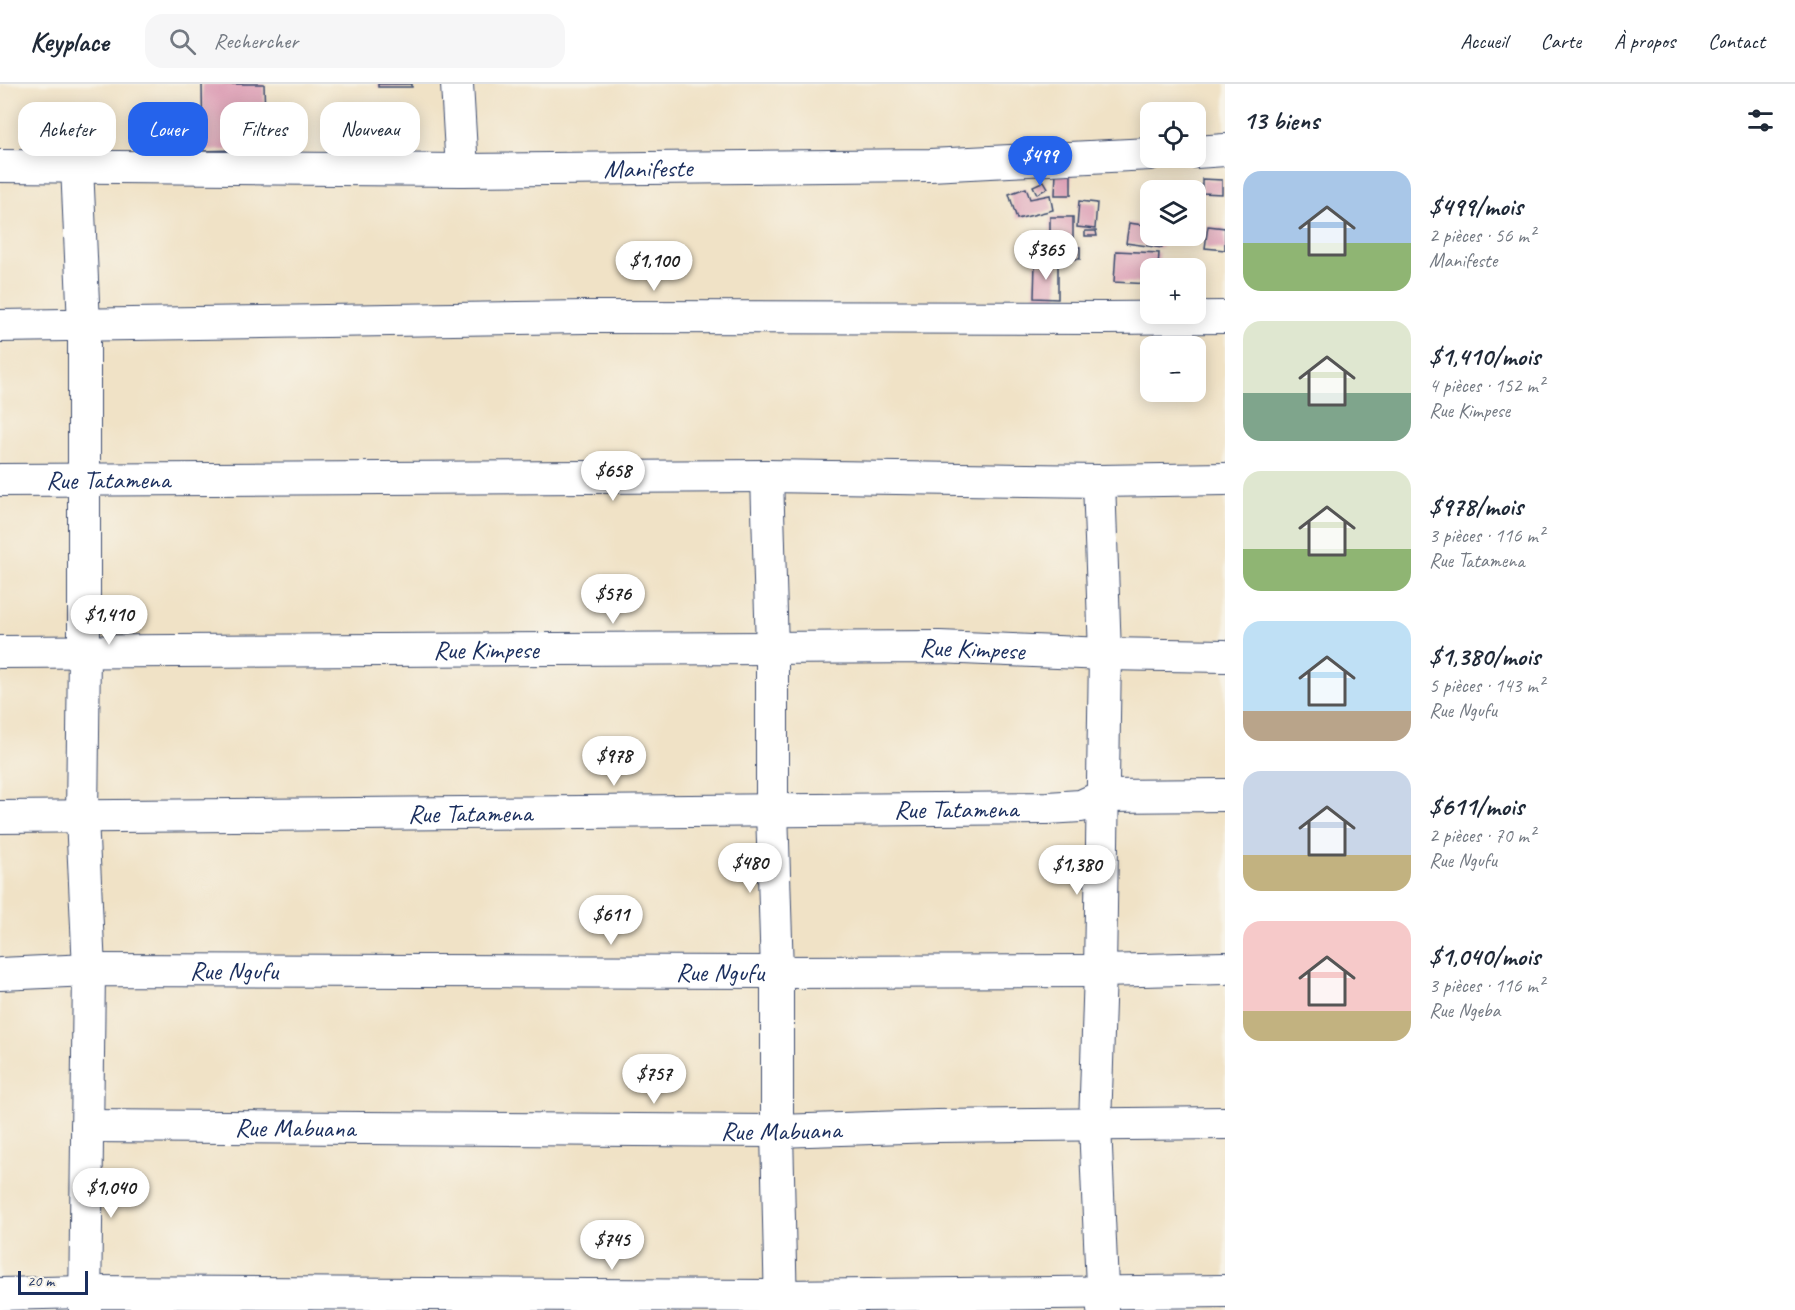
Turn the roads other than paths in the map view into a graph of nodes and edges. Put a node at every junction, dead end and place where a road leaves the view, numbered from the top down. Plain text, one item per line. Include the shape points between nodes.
1 (457, 84) edge
2 (1225, 150) edge
3 (1206, 151) edge
4 (1140, 154) edge
5 (0, 166) edge
6 (77, 166) junction
7 (462, 170) junction
8 (1225, 317) edge
9 (84, 325) junction
10 (0, 326) edge
11 (767, 476) junction
12 (1225, 479) edge
13 (0, 480) edge
14 (83, 480) junction
15 (1099, 481) junction
16 (772, 649) junction
17 (84, 651) junction
18 (0, 652) edge
19 (1105, 654) junction
20 (1225, 656) edge
21 (1103, 795) junction
22 (1225, 795) edge
23 (772, 810) junction
24 (0, 817) edge
25 (82, 817) junction
26 (1225, 968) edge
27 (89, 970) junction
28 (1100, 971) junction
29 (777, 972) junction
30 (0, 974) edge
31 (1225, 1123) edge
32 (1095, 1125) junction
33 (87, 1126) junction
34 (777, 1131) junction
35 (1225, 1291) edge
36 (0, 1294) edge
37 (85, 1301) edge
38 (1103, 1302) edge
39 (781, 1303) edge

1 - 7 street
2 - 3 street
4 - 7 street, Manifeste via 930,165
5 - 6 street, Manifeste
6 - 7 street, Manifeste
6 - 9 street
8 - 9 street via 586,317
9 - 10 street
9 - 14 street
11 - 14 street, Rue Tatamena
11 - 15 street, Rue Tatamena
11 - 16 street
12 - 15 street, Rue Tatamena
13 - 14 street, Rue Tatamena
14 - 17 street
15 - 19 street
16 - 17 street, Rue Kimpese
16 - 19 street, Rue Kimpese via 939,647
16 - 23 street
17 - 18 street, Rue Kimpese
17 - 25 street
19 - 20 street, Rue Kimpese
19 - 21 street
21 - 22 street, Rue Tatamena
21 - 23 street, Rue Tatamena via 1081,806 1047,808
21 - 28 street
23 - 25 street, Rue Tatamena
23 - 29 street
24 - 25 street, Rue Tatamena
25 - 27 street
26 - 28 street, Rue Ngufu
27 - 29 street, Rue Ngufu
27 - 30 street, Rue Ngufu
27 - 33 street
28 - 29 street, Rue Ngufu
28 - 32 street
29 - 34 street
31 - 32 street, Rue Mabuana
32 - 34 street, Rue Mabuana
32 - 38 street
33 - 34 street, Rue Mabuana
33 - 37 street
34 - 39 street
35 - 38 street
36 - 37 street
37 - 39 street
38 - 39 street

